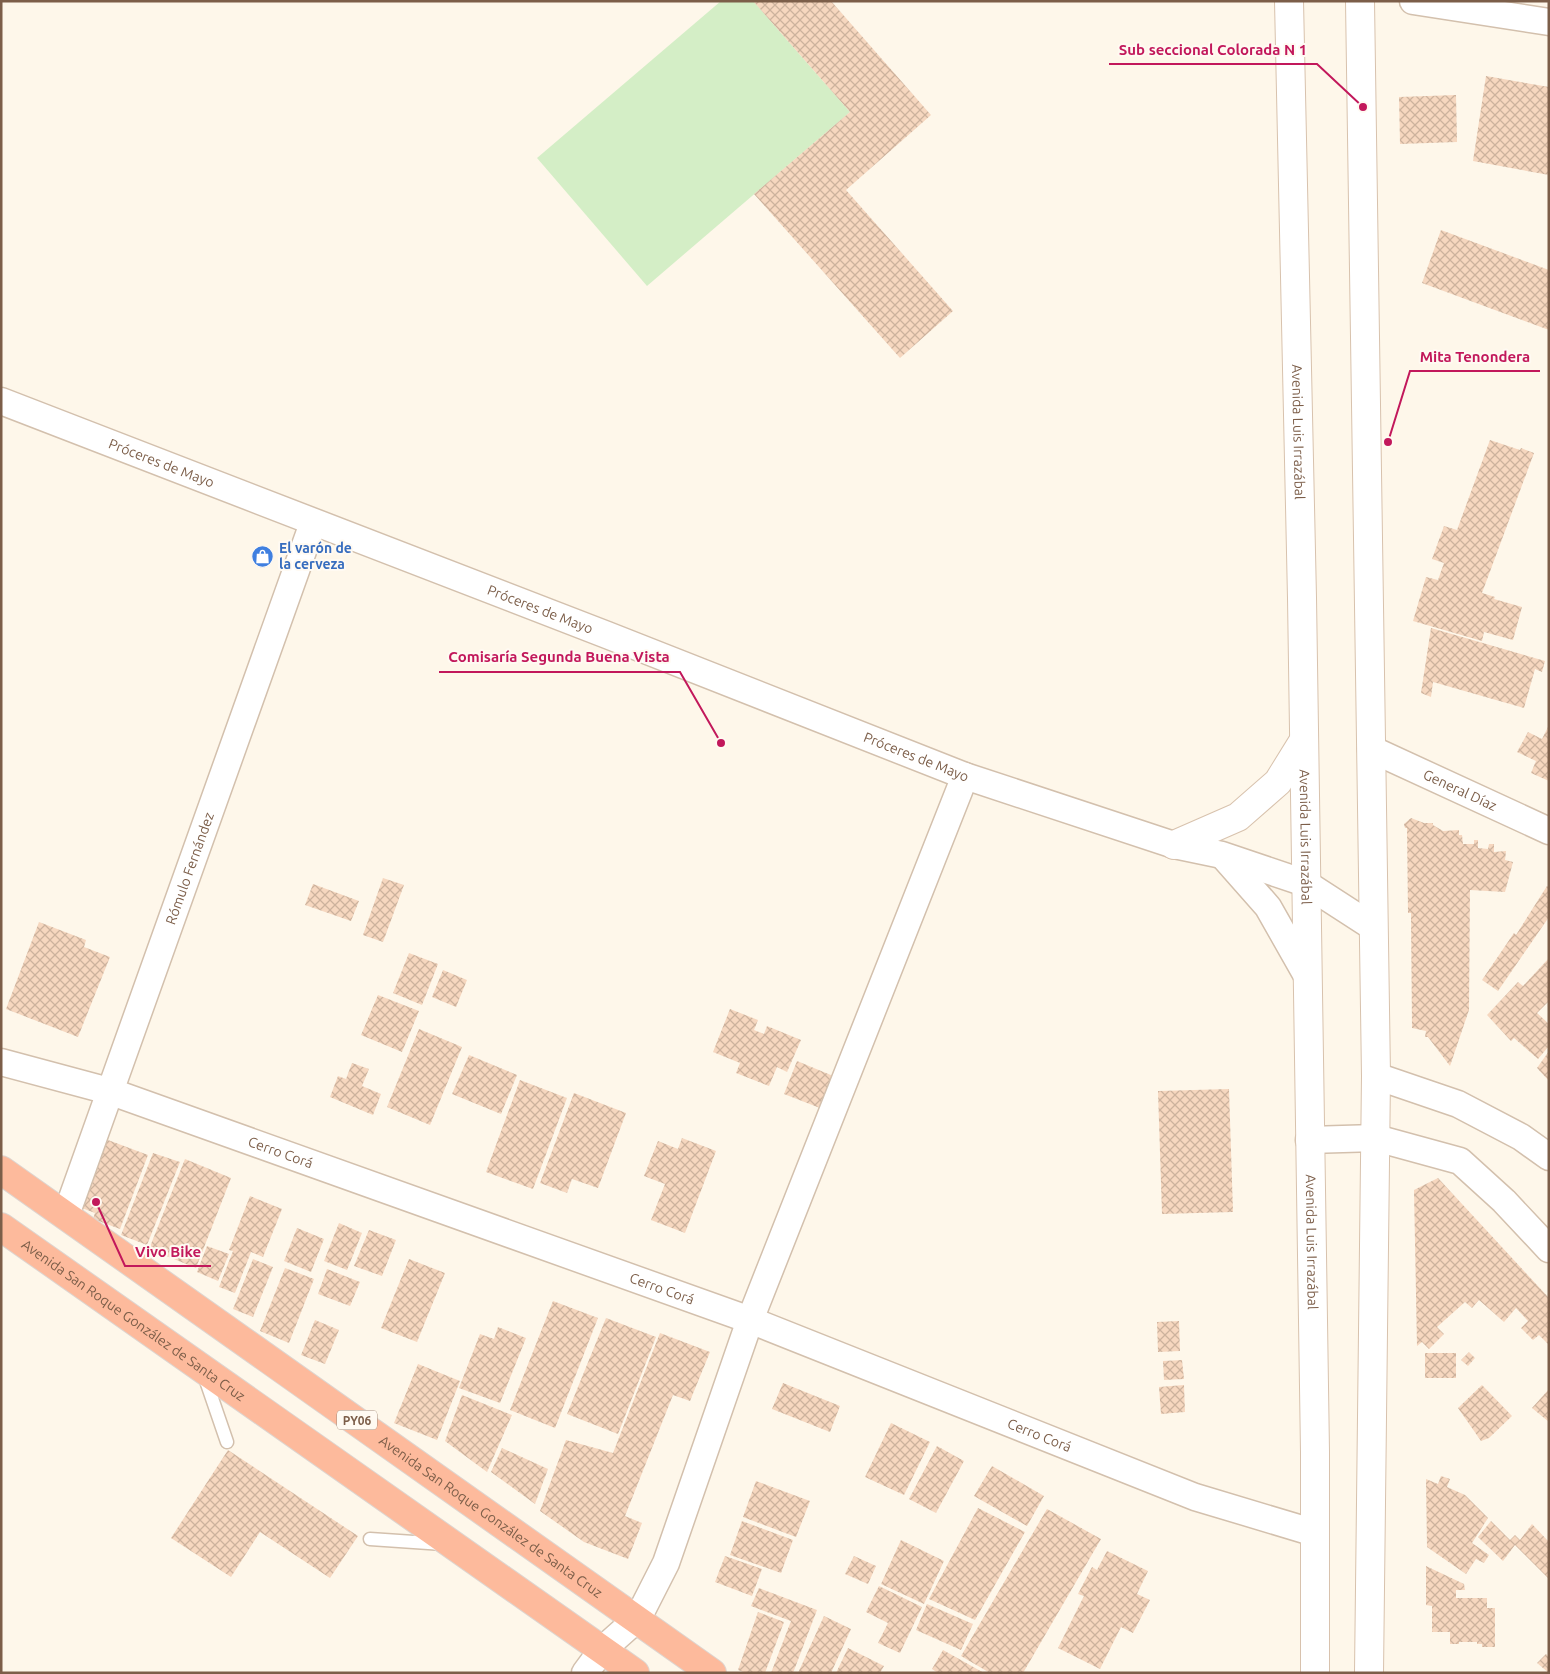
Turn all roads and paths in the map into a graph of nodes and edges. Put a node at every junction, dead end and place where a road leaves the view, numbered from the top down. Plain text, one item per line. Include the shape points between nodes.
1 (1289, 1) edge
2 (1360, 1) edge
3 (1413, 1) edge
4 (1549, 22) edge
5 (1, 401) edge
6 (313, 522) junction
7 (1304, 740) junction
8 (1371, 749) junction
9 (965, 776) junction
10 (1549, 830) edge
11 (1174, 845) junction
12 (1222, 855) junction
13 (1305, 883) junction
14 (1373, 927) junction
15 (1306, 974) junction
16 (1, 1062) edge
17 (1376, 1076) junction
18 (109, 1091) junction
19 (1376, 1138) junction
20 (1309, 1140) junction
21 (1549, 1157) edge
22 (1, 1170) edge
23 (66, 1215) junction
24 (1, 1227) edge
25 (1549, 1249) edge
26 (750, 1320) junction
27 (202, 1368) junction
28 (227, 1442) dead end
29 (1315, 1533) junction
30 (370, 1539) dead end
31 (456, 1545) junction
32 (638, 1618) junction
33 (602, 1650) junction
34 (585, 1673) edge
35 (635, 1673) edge
36 (712, 1673) edge
37 (1316, 1673) edge
38 (1369, 1673) edge

1 - 7 main road, Avenida Luis Irrazábal
2 - 8 main road
3 - 4 street
5 - 6 street, Próceres de Mayo
6 - 9 street, Próceres de Mayo
6 - 18 street, Rómulo Fernández
7 - 11 main road via 1278,782 1238,817
7 - 13 main road, Avenida Luis Irrazábal
8 - 10 street, General Díaz
8 - 14 main road
9 - 11 street, Próceres de Mayo
9 - 26 street
11 - 12 street, Próceres de Mayo
12 - 13 street, Próceres de Mayo
12 - 15 street via 1268,907
13 - 14 street, Próceres de Mayo
13 - 15 main road, Avenida Luis Irrazábal
14 - 17 main road
15 - 20 main road, Avenida Luis Irrazábal
16 - 18 street, Cerro Corá
17 - 19 main road
17 - 21 street via 1458,1104 1521,1137
18 - 23 street, Rómulo Fernández
18 - 26 street, Cerro Corá
19 - 20 street
19 - 25 street via 1460,1161
19 - 38 main road
20 - 29 main road, Avenida Luis Irrazábal
22 - 23 highway, Avenida San Roque González de Santa Cruz / PY06
23 - 32 highway, Avenida San Roque González de Santa Cruz / PY06
24 - 27 highway, Avenida San Roque González de Santa Cruz
26 - 29 street, Cerro Corá via 1195,1496
26 - 32 street via 666,1563
27 - 28 lane
27 - 31 highway, Avenida San Roque González de Santa Cruz
29 - 37 main road, Avenida Luis Irrazábal
30 - 31 lane
31 - 33 highway, Avenida San Roque González de Santa Cruz
32 - 33 street
32 - 36 highway, Avenida San Roque González de Santa Cruz / PY06
33 - 34 street
33 - 35 highway, Avenida San Roque González de Santa Cruz

